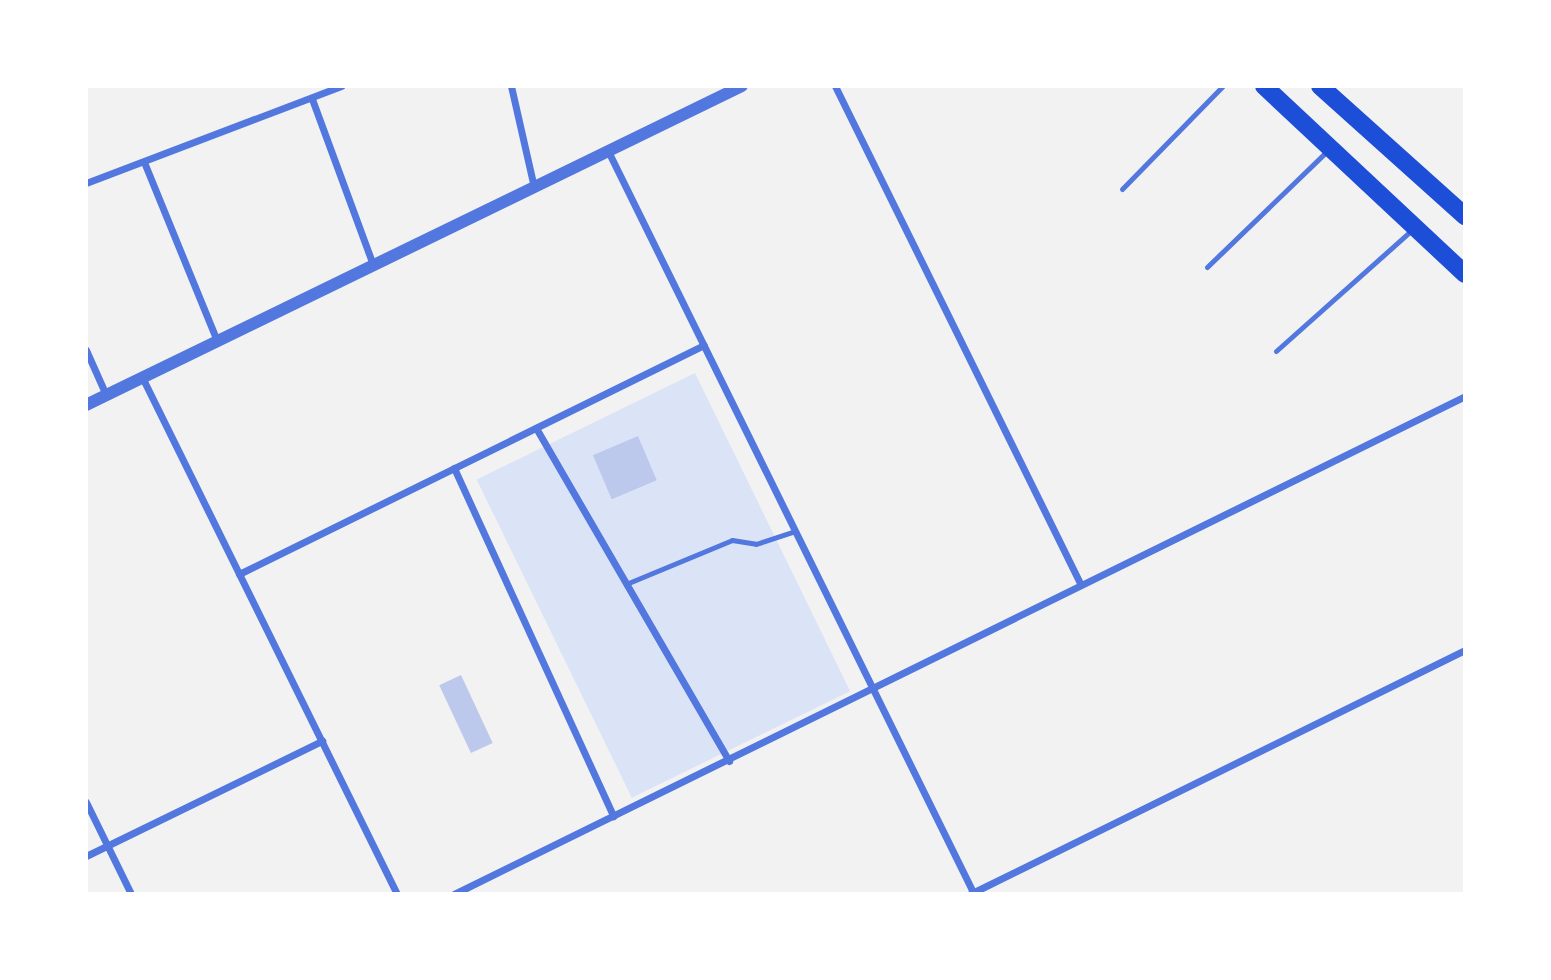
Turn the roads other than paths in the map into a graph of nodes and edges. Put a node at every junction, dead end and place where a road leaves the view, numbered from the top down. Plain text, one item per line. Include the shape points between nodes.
1 (341, 86) edge
2 (511, 86) edge
3 (742, 86) edge
4 (835, 86) edge
5 (1223, 86) edge
6 (1264, 86) edge
7 (1320, 86) edge
8 (312, 99) junction
9 (1331, 147) junction
10 (608, 151) junction
11 (144, 162) junction
12 (86, 183) edge
13 (534, 187) junction
14 (1122, 189) dead end
15 (1465, 216) edge
16 (1417, 225) junction
17 (373, 265) junction
18 (1207, 267) dead end
19 (1465, 274) edge
20 (217, 341) junction
21 (704, 345) junction
22 (86, 350) edge
23 (1276, 351) dead end
24 (142, 377) junction
25 (106, 395) junction
26 (1465, 396) edge
27 (86, 405) edge
28 (536, 428) junction
29 (454, 468) junction
30 (795, 531) junction
31 (239, 574) junction
32 (626, 584) junction
33 (1081, 585) junction
34 (1465, 650) edge
35 (873, 688) junction
36 (322, 741) junction
37 (729, 761) junction
38 (86, 802) edge
39 (613, 816) junction
40 (107, 846) junction
41 (86, 856) edge
42 (131, 894) edge
43 (397, 894) edge
44 (454, 894) edge
45 (972, 894) edge

1 - 8 street
2 - 13 street
3 - 10 street
4 - 33 street
5 - 14 lane
6 - 9 main road
7 - 15 main road
8 - 11 street
8 - 17 street
9 - 16 main road
9 - 18 lane
10 - 13 street
10 - 21 street
11 - 12 street
11 - 20 street
13 - 17 street
16 - 19 main road
16 - 23 lane
17 - 20 street
20 - 24 street
21 - 28 street
21 - 30 street
22 - 25 street
24 - 25 street
24 - 31 street
25 - 27 street
26 - 33 street
28 - 29 street
28 - 32 street
29 - 31 street
29 - 39 street
30 - 32 lane via 756,544 732,540
30 - 35 street
31 - 36 street
32 - 37 street
33 - 35 street
34 - 45 street
35 - 37 street
35 - 45 street
36 - 40 street
36 - 43 street
37 - 39 street
38 - 40 street
39 - 44 street
40 - 41 street
40 - 42 street

